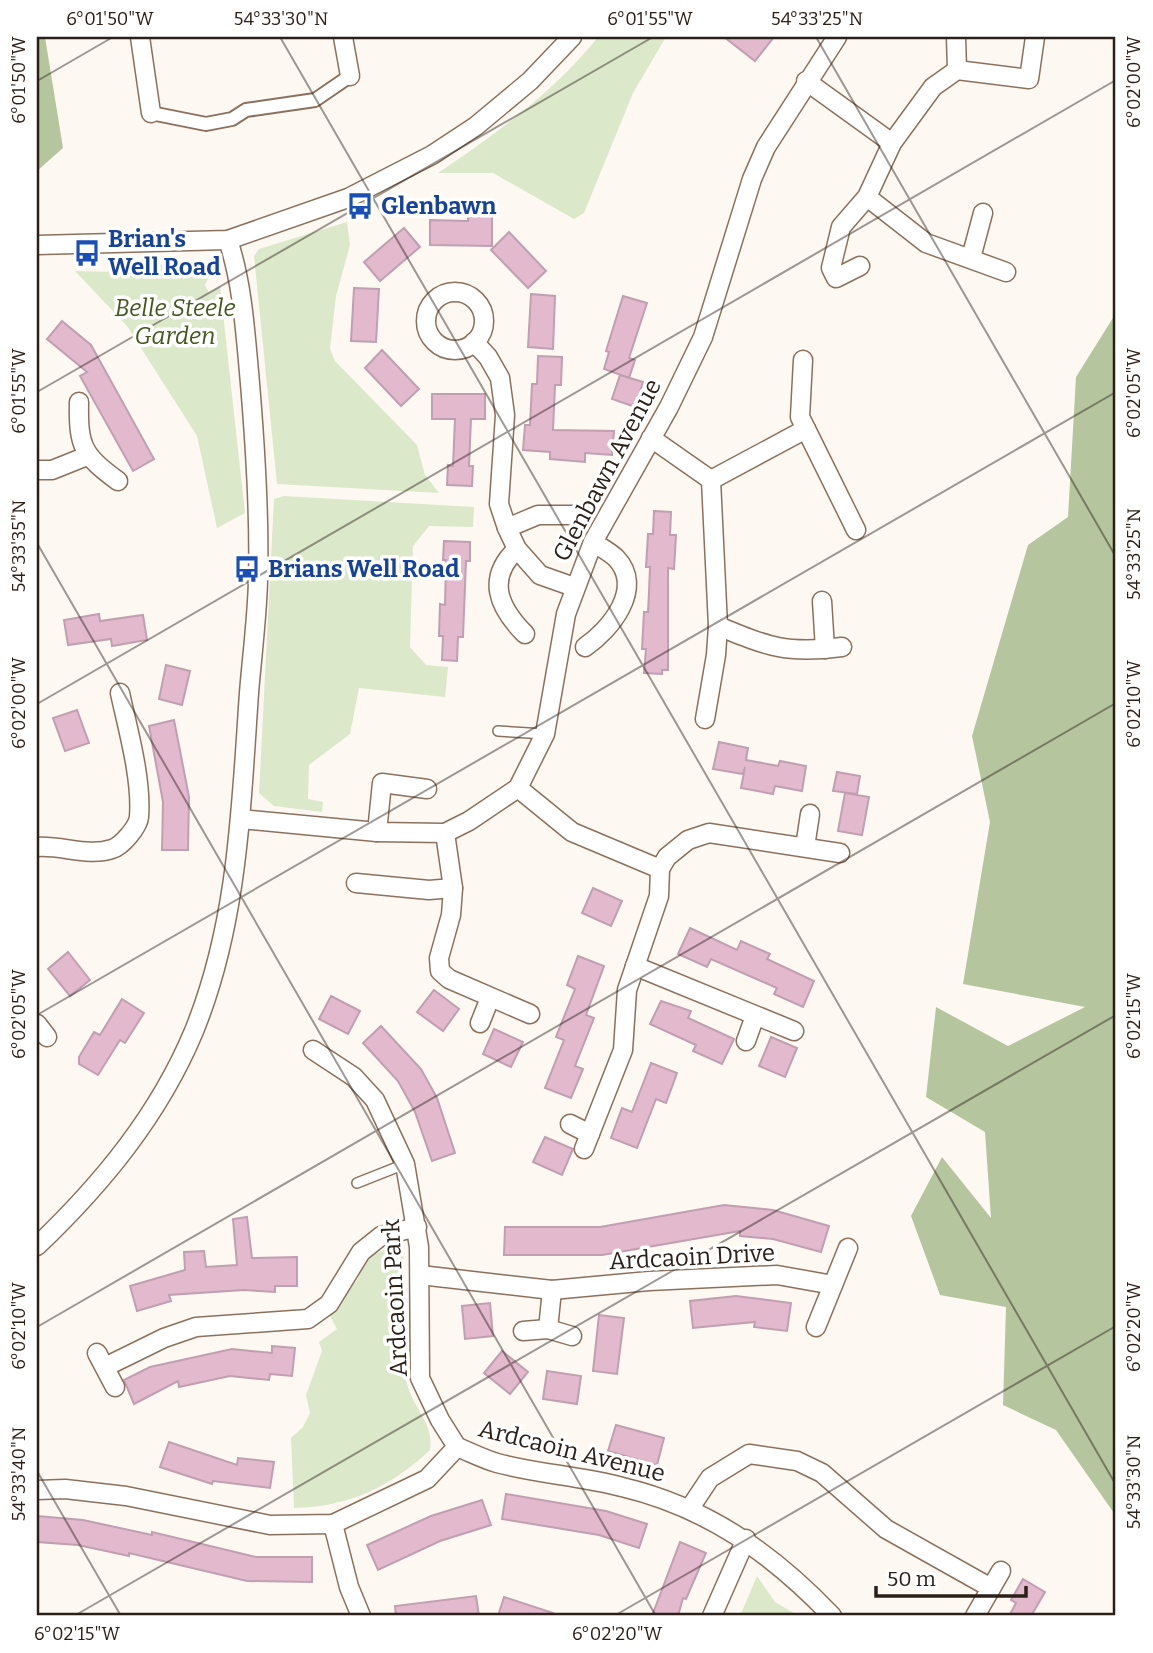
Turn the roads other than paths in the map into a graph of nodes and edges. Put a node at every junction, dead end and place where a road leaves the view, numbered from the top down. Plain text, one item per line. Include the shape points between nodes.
1 (140, 37) edge
2 (343, 37) edge
3 (572, 37) edge
4 (837, 37) edge
5 (956, 37) edge
6 (1035, 37) edge
7 (957, 70) junction
8 (349, 76) joint
9 (806, 80) junction
10 (151, 113) joint
11 (892, 143) junction
12 (867, 197) junction
13 (983, 213) dead end
14 (228, 240) junction
15 (37, 245) edge
16 (971, 258) junction
17 (860, 266) dead end
18 (1006, 272) dead end
19 (474, 342) dead end
20 (803, 360) dead end
21 (79, 402) dead end
22 (806, 429) junction
23 (651, 438) junction
24 (87, 456) junction
25 (37, 470) edge
26 (711, 480) junction
27 (118, 481) dead end
28 (574, 515) dead end
29 (507, 528) junction
30 (856, 530) dead end
31 (593, 542) junction
32 (517, 549) junction
33 (574, 587) junction
34 (822, 601) dead end
35 (718, 626) junction
36 (525, 634) dead end
37 (585, 647) dead end
38 (120, 693) dead end
39 (705, 719) dead end
40 (498, 731) dead end
41 (545, 734) junction
42 (518, 788) junction
43 (427, 789) dead end
44 (810, 814) dead end
45 (241, 819) junction
46 (377, 832) junction
47 (445, 833) junction
48 (37, 847) edge
49 (805, 847) junction
50 (841, 853) dead end
51 (660, 869) junction
52 (356, 883) dead end
53 (453, 888) junction
54 (635, 966) junction
55 (490, 998) junction
56 (530, 1014) dead end
57 (755, 1016) junction
58 (480, 1023) dead end
59 (794, 1031) dead end
60 (746, 1041) dead end
61 (313, 1050) dead end
62 (570, 1124) dead end
63 (405, 1164) junction
64 (357, 1183) dead end
65 (417, 1227) junction
66 (37, 1246) edge
67 (848, 1248) dead end
68 (419, 1275) junction
69 (833, 1285) junction
70 (552, 1290) junction
71 (816, 1328) dead end
72 (548, 1329) junction
73 (523, 1332) dead end
74 (572, 1336) dead end
75 (115, 1387) dead end
76 (457, 1447) junction
77 (37, 1490) edge
78 (690, 1508) junction
79 (333, 1524) junction
80 (746, 1539) junction
81 (1001, 1571) dead end
82 (991, 1588) junction
83 (361, 1616) edge
84 (712, 1616) edge
85 (832, 1616) edge
86 (975, 1616) edge

1 - 10 street
2 - 8 street
3 - 14 street via 530,81 432,155 348,198
4 - 9 street, Glenbawn Avenue
5 - 7 street
6 - 7 street via 1030,79
7 - 11 street via 933,87
8 - 10 street via 316,100 246,110 232,119 206,124
9 - 11 street
9 - 23 street, Glenbawn Avenue via 765,147 703,337
11 - 12 street
12 - 16 street via 926,243
12 - 17 street via 841,227 831,268 836,278
13 - 16 street
14 - 15 street
14 - 45 street via 236,262 245,328 257,489 258,580
16 - 18 street
19 - 29 street via 500,378 505,415 499,504
20 - 22 street via 800,417
21 - 24 street via 78,429
22 - 26 street
22 - 30 street
23 - 26 street
23 - 31 street, Glenbawn Avenue
24 - 25 street via 52,470
24 - 27 street
26 - 35 street
28 - 29 street via 538,515
29 - 32 street
31 - 33 street, Glenbawn Avenue
31 - 37 street via 616,558 624,571 625,594 620,612 603,635
32 - 33 street via 540,575
32 - 36 street via 502,562 498,581 500,600
33 - 41 street, Glenbawn Avenue
34 - 35 street via 834,648 802,652 773,648
35 - 39 street
38 - 48 street via 133,754 139,820 114,849 89,852 53,845
40 - 41 lane
41 - 42 street, Glenbawn Avenue
42 - 47 street, Glenbawn Avenue
42 - 51 street via 572,832
43 - 46 street via 382,783
44 - 49 street
45 - 46 street, Glenbawn Avenue
45 - 66 street via 228,916 194,1031 142,1128 104,1178
46 - 47 street, Glenbawn Avenue
47 - 53 street
49 - 50 street
49 - 51 street via 709,833 688,840
51 - 54 street via 659,895
52 - 53 street
53 - 55 street via 440,971
54 - 57 street
54 - 62 street via 627,990 623,1050 587,1141
55 - 56 street
55 - 58 street
57 - 59 street
57 - 60 street
61 - 63 street, Ardcaoin Park via 354,1077 375,1100
63 - 64 lane
63 - 65 street, Ardcaoin Park
65 - 68 street, Ardcaoin Park
65 - 75 street via 381,1236 361,1252 330,1304 308,1320 196,1327 101,1360
67 - 69 street
68 - 70 street, Ardcaoin Drive
68 - 76 street, Ardcaoin Park via 420,1378
69 - 70 street, Ardcaoin Drive via 777,1275
69 - 71 street
70 - 72 street
72 - 73 street
72 - 74 street
76 - 78 street, Ardcaoin Avenue via 496,1463 623,1487
76 - 79 street, Ardcaoin Avenue via 426,1479
77 - 79 street, Ardcaoin Avenue via 126,1496 270,1525
78 - 80 street, Ardcaoin Avenue
78 - 82 street via 710,1478 749,1454 797,1461 822,1473 886,1529
79 - 83 street
80 - 84 street
80 - 85 street, Ardcaoin Avenue
81 - 82 street
82 - 86 street

